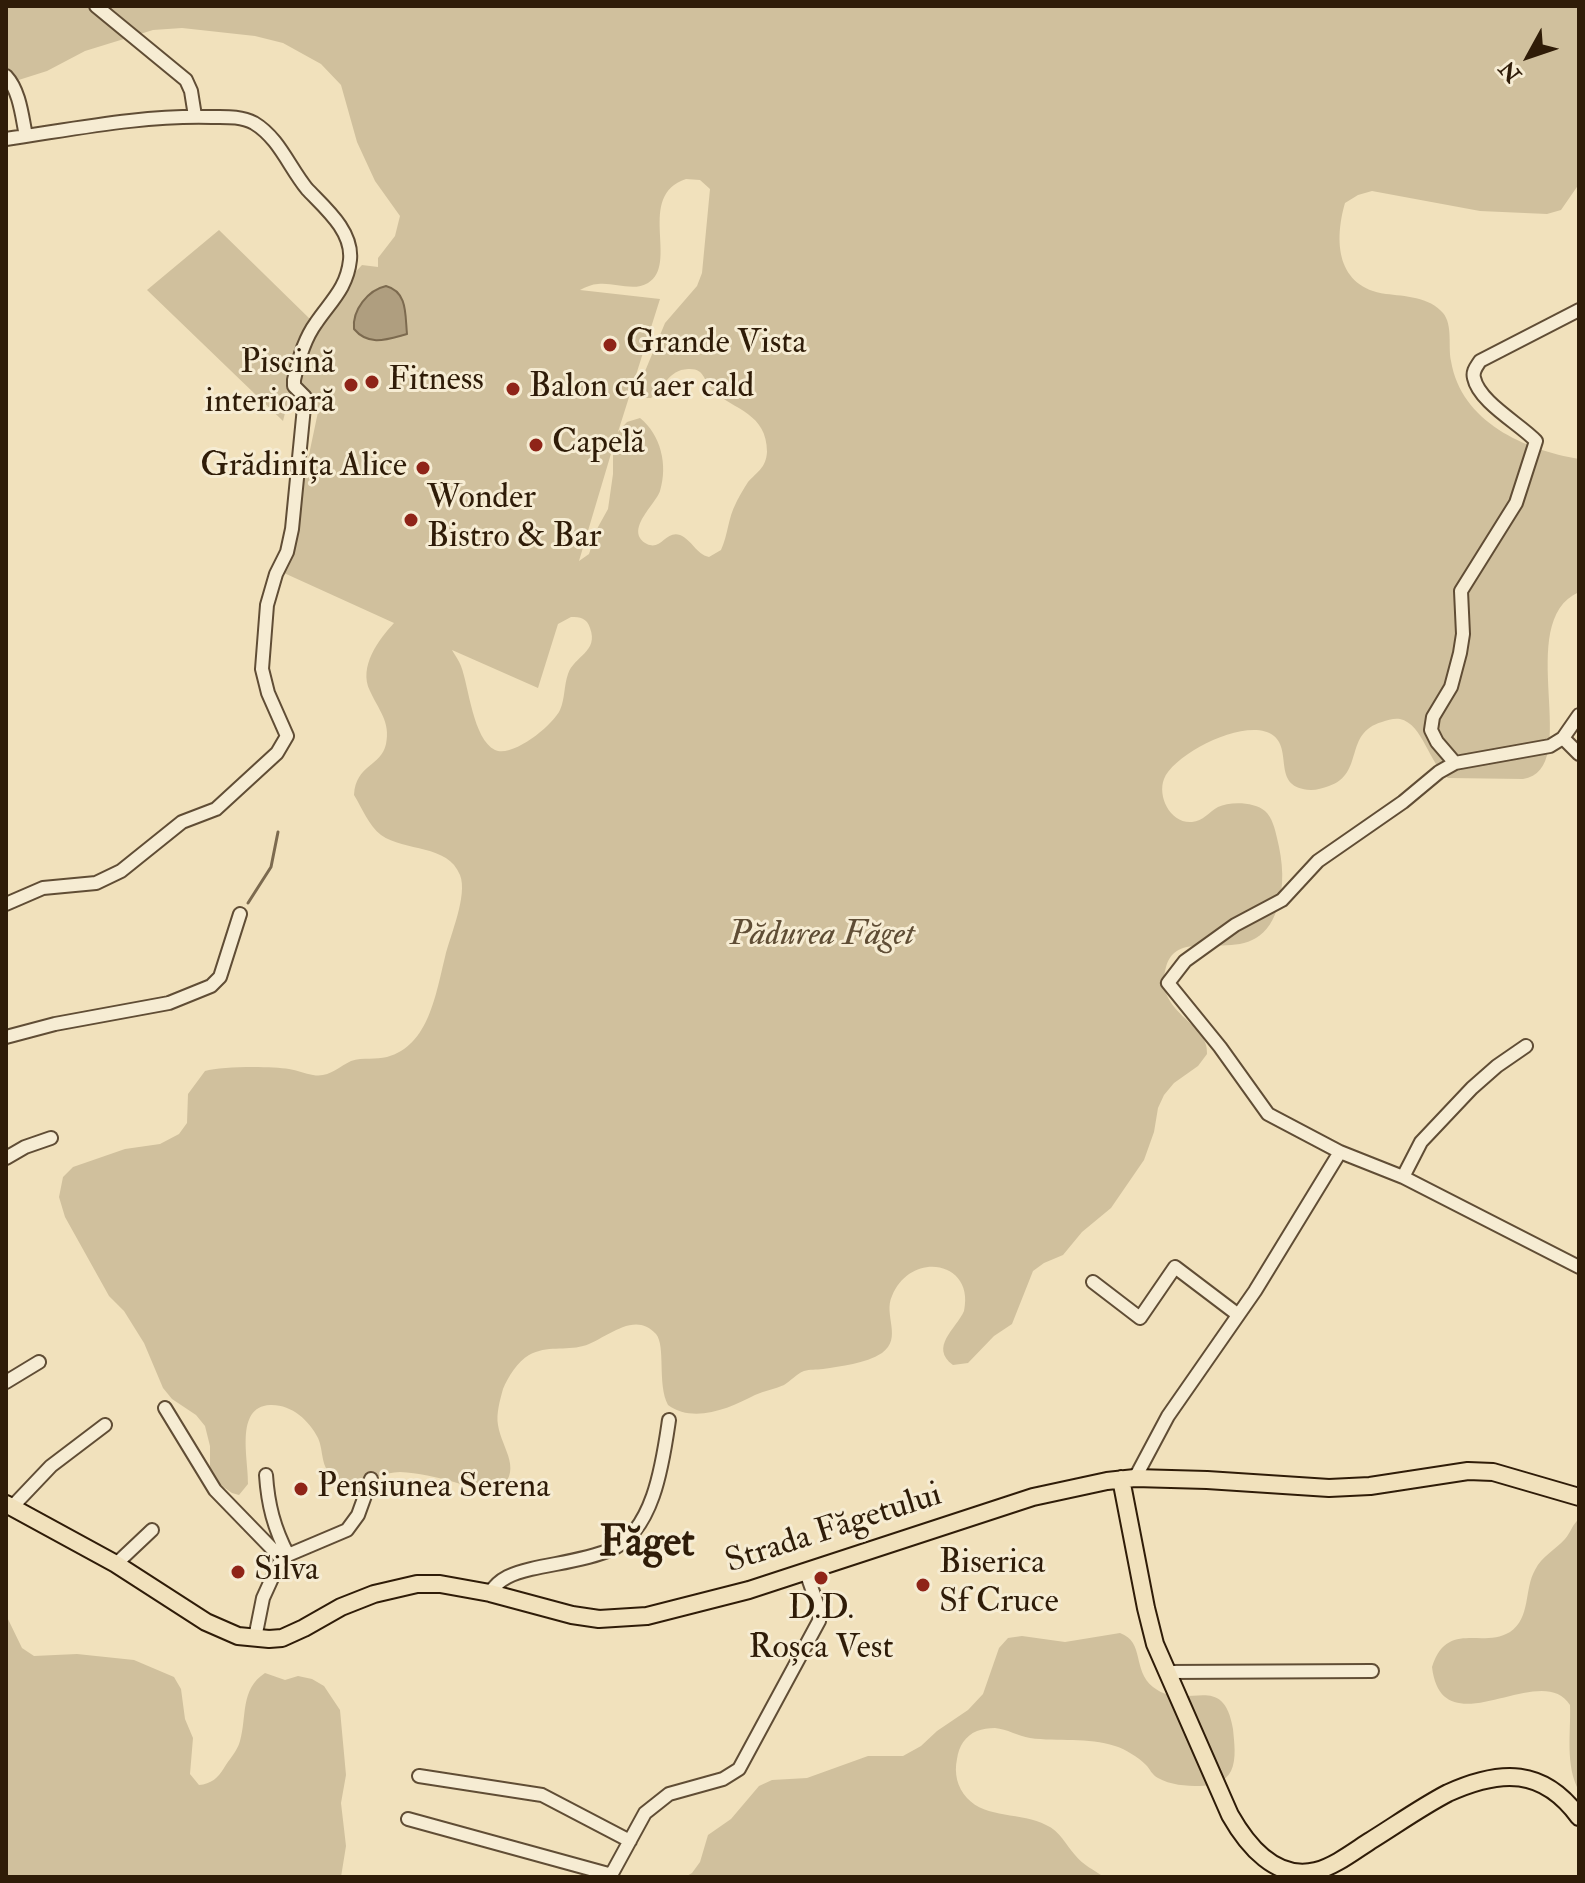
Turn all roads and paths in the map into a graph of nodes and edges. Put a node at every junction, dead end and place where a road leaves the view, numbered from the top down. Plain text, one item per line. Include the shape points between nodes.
1 (96, 6) edge
2 (6, 76) edge
3 (195, 116) junction
4 (26, 136) junction
5 (6, 139) edge
6 (1579, 310) edge
7 (1579, 715) edge
8 (1563, 738) junction
9 (1579, 754) edge
10 (1455, 763) junction
11 (6, 904) edge
12 (240, 914) dead end
13 (6, 1037) edge
14 (1526, 1046) dead end
15 (51, 1138) dead end
16 (1340, 1152) junction
17 (6, 1158) edge
18 (1403, 1177) junction
19 (1579, 1267) edge
20 (1093, 1282) dead end
21 (1237, 1314) junction
22 (39, 1362) dead end
23 (6, 1382) edge
24 (165, 1408) dead end
25 (669, 1420) dead end
26 (105, 1425) dead end
27 (266, 1475) dead end
28 (371, 1479) dead end
29 (1128, 1479) junction
30 (1579, 1497) edge
31 (9, 1506) edge
32 (152, 1530) dead end
33 (285, 1558) junction
34 (116, 1564) junction
35 (806, 1572) junction
36 (490, 1593) junction
37 (255, 1638) junction
38 (1372, 1671) dead end
39 (1167, 1672) junction
40 (419, 1776) dead end
41 (1579, 1817) edge
42 (408, 1819) dead end
43 (630, 1841) junction
44 (611, 1876) edge

1 - 3 street via 186,80
2 - 4 street
3 - 4 street via 143,118
3 - 11 street via 241,118 266,133 341,228 350,252 345,283 313,327 294,380 305,397 292,529 267,605 262,669 287,736 277,753 216,809 182,822 121,871 96,883 43,888
4 - 5 street
6 - 10 street via 1480,361 1474,370 1482,394 1536,441 1516,503 1461,591 1460,653 1431,730
7 - 8 street
8 - 9 street
8 - 10 street via 1550,746
10 - 16 street via 1318,861 1282,900 1185,961 1168,983 1268,1114
12 - 13 street via 220,977 211,986 169,1003
14 - 18 street via 1497,1066 1421,1142
15 - 17 street
16 - 18 street
16 - 21 street
18 - 19 street
20 - 21 street via 1140,1318 1175,1267
21 - 29 street
22 - 23 street
24 - 33 street via 215,1490
25 - 36 street via 659,1481 638,1527 624,1542 518,1572
26 - 31 street
27 - 33 street via 268,1507
28 - 33 street via 347,1530
29 - 30 main road, Strada Făgetului via 1329,1488 1493,1472
29 - 35 main road, Strada Făgetului via 1059,1489
29 - 39 main road via 1150,1626
31 - 34 main road, Strada Făgetului
32 - 34 street
33 - 37 street via 263,1598
34 - 37 main road, Strada Făgetului via 206,1622
35 - 36 main road, Strada Făgetului via 677,1610 626,1619 584,1617
35 - 43 street via 819,1621 739,1769 723,1779 669,1794 645,1813
36 - 37 main road, Strada Făgetului via 417,1584 341,1607 282,1638
38 - 39 street
39 - 41 main road via 1238,1831 1259,1854 1285,1869 1308,1872 1326,1867 1440,1797 1497,1777 1544,1783
40 - 43 street via 542,1795
42 - 44 street
43 - 44 street

